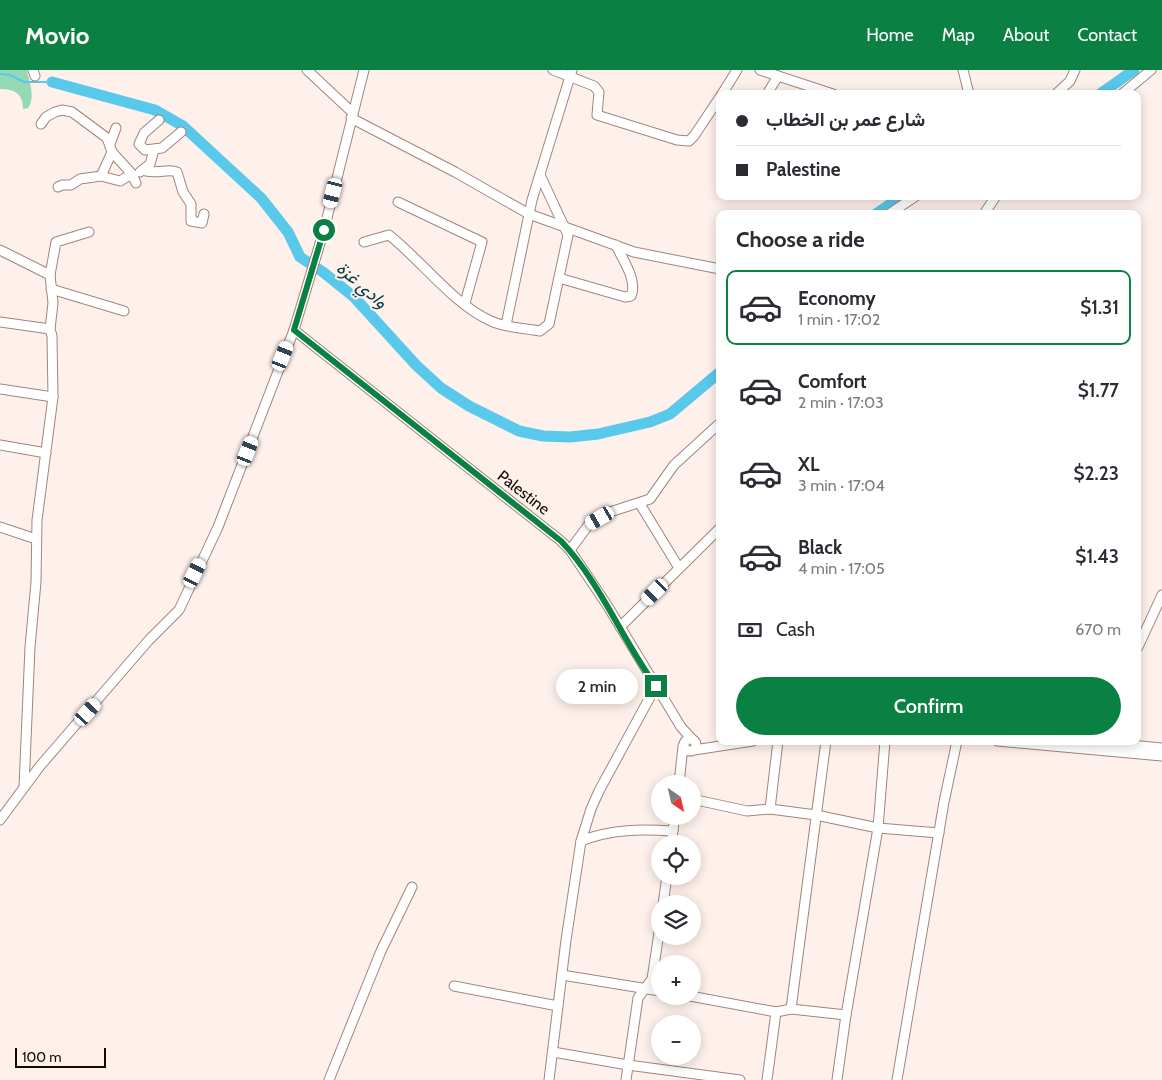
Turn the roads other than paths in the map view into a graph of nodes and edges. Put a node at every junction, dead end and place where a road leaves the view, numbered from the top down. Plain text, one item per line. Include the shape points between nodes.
1 (307, 70) edge
2 (364, 70) edge
3 (553, 70) edge
4 (737, 70) edge
5 (760, 70) edge
6 (962, 70) edge
7 (1075, 70) edge
8 (1151, 70) edge
9 (571, 74) edge
10 (778, 76) junction
11 (724, 90) edge
12 (769, 90) edge
13 (811, 90) edge
14 (969, 90) edge
15 (1060, 90) edge
16 (1127, 90) edge
17 (716, 102) edge
18 (352, 116) junction
19 (158, 120) dead end
20 (42, 124) dead end
21 (116, 128) dead end
22 (181, 132) dead end
23 (111, 148) junction
24 (154, 150) junction
25 (142, 170) junction
26 (540, 174) junction
27 (101, 176) junction
28 (134, 178) junction
29 (58, 187) dead end
30 (910, 200) edge
31 (398, 202) dead end
32 (895, 210) edge
33 (204, 214) dead end
34 (529, 214) junction
35 (565, 227) junction
36 (89, 232) dead end
37 (364, 242) dead end
38 (616, 245) junction
39 (0, 250) edge
40 (716, 268) edge
41 (50, 275) junction
42 (559, 278) junction
43 (51, 289) junction
44 (466, 303) junction
45 (124, 311) dead end
46 (0, 322) edge
47 (506, 324) junction
48 (50, 329) junction
49 (294, 330) junction
50 (0, 389) edge
51 (53, 397) junction
52 (716, 426) edge
53 (0, 445) edge
54 (46, 453) junction
55 (640, 504) dead end
56 (0, 527) edge
57 (716, 532) edge
58 (36, 539) junction
59 (570, 550) junction
60 (678, 568) junction
61 (1162, 595) edge
62 (620, 626) junction
63 (1141, 640) edge
64 (656, 686) junction
65 (716, 741) edge
66 (688, 742) junction
67 (726, 745) edge
68 (778, 745) edge
69 (825, 745) edge
70 (885, 745) edge
71 (956, 745) edge
72 (1041, 745) edge
73 (1131, 745) edge
74 (1162, 748) edge
75 (693, 750) junction
76 (1162, 756) edge
77 (683, 764) junction
78 (681, 775) edge
79 (24, 787) junction
80 (701, 801) edge
81 (770, 809) junction
82 (816, 815) junction
83 (0, 820) edge
84 (674, 825) edge
85 (878, 828) junction
86 (673, 831) junction
87 (939, 833) junction
88 (672, 835) edge
89 (581, 841) junction
90 (412, 887) dead end
91 (657, 945) edge
92 (562, 975) junction
93 (454, 986) dead end
94 (646, 988) junction
95 (651, 989) edge
96 (701, 998) edge
97 (558, 1006) junction
98 (791, 1009) junction
99 (776, 1012) junction
100 (846, 1015) junction
101 (553, 1052) junction
102 (628, 1066) junction
103 (330, 1080) edge
104 (549, 1080) edge
105 (626, 1080) edge
106 (740, 1080) edge
107 (767, 1080) edge
108 (837, 1080) edge
109 (898, 1080) edge

1 - 18 street
2 - 18 street
3 - 9 street
4 - 11 street
5 - 10 street
6 - 14 street
7 - 15 street
8 - 16 street
9 - 17 street via 599,92 597,115 676,140 689,140
9 - 26 street
10 - 12 street
10 - 13 street
18 - 34 street
18 - 49 street via 324,230
19 - 24 street via 144,133 140,144 145,150
20 - 23 street via 55,112 72,112 107,138
21 - 23 street
22 - 24 street via 162,148
23 - 27 street
23 - 28 street
24 - 25 street via 150,164
25 - 28 street
25 - 33 street via 177,172 183,192 191,204 191,221 202,223
26 - 34 street
26 - 35 street
27 - 28 street via 120,181
27 - 29 street
30 - 32 street
31 - 44 street via 482,242
34 - 35 street
34 - 47 street
35 - 38 street
35 - 42 street via 567,246
36 - 41 street via 56,242
37 - 44 street via 389,235
38 - 40 street via 634,252
38 - 42 street via 632,279 634,290 631,296
39 - 41 street
41 - 43 street
42 - 47 street via 546,329 540,332
43 - 45 street
43 - 48 street
44 - 47 street via 493,322
46 - 48 street
48 - 51 street
49 - 59 street, Palestine
49 - 79 street via 218,527 179,610 149,640
50 - 51 street
51 - 54 street
52 - 59 street via 674,465 650,499 610,512 590,523
53 - 54 street
54 - 58 street
55 - 60 street
56 - 58 street
57 - 60 street
58 - 79 street
59 - 62 street, Palestine
60 - 62 street
61 - 63 street
62 - 64 street, Palestine
64 - 66 street, Palestine
64 - 89 street via 591,809
65 - 66 street
66 - 75 street via 696,744
66 - 77 street
67 - 75 street
68 - 81 street
69 - 82 street
70 - 85 street
71 - 87 street
72 - 76 street
73 - 74 street
75 - 77 street
77 - 78 street
79 - 83 street
80 - 81 street via 747,811
81 - 82 street
82 - 85 street
82 - 98 street
84 - 86 street
85 - 87 street
85 - 100 street
86 - 88 street
86 - 89 street via 641,829
87 - 109 street
89 - 92 street
90 - 103 street via 380,952
91 - 94 street via 653,976
92 - 94 street
92 - 97 street
93 - 97 street
94 - 95 street
94 - 102 street via 638,998
96 - 99 street
97 - 101 street
98 - 99 street
98 - 100 street
99 - 107 street
100 - 108 street
101 - 102 street
101 - 104 street
102 - 105 street
102 - 106 street

